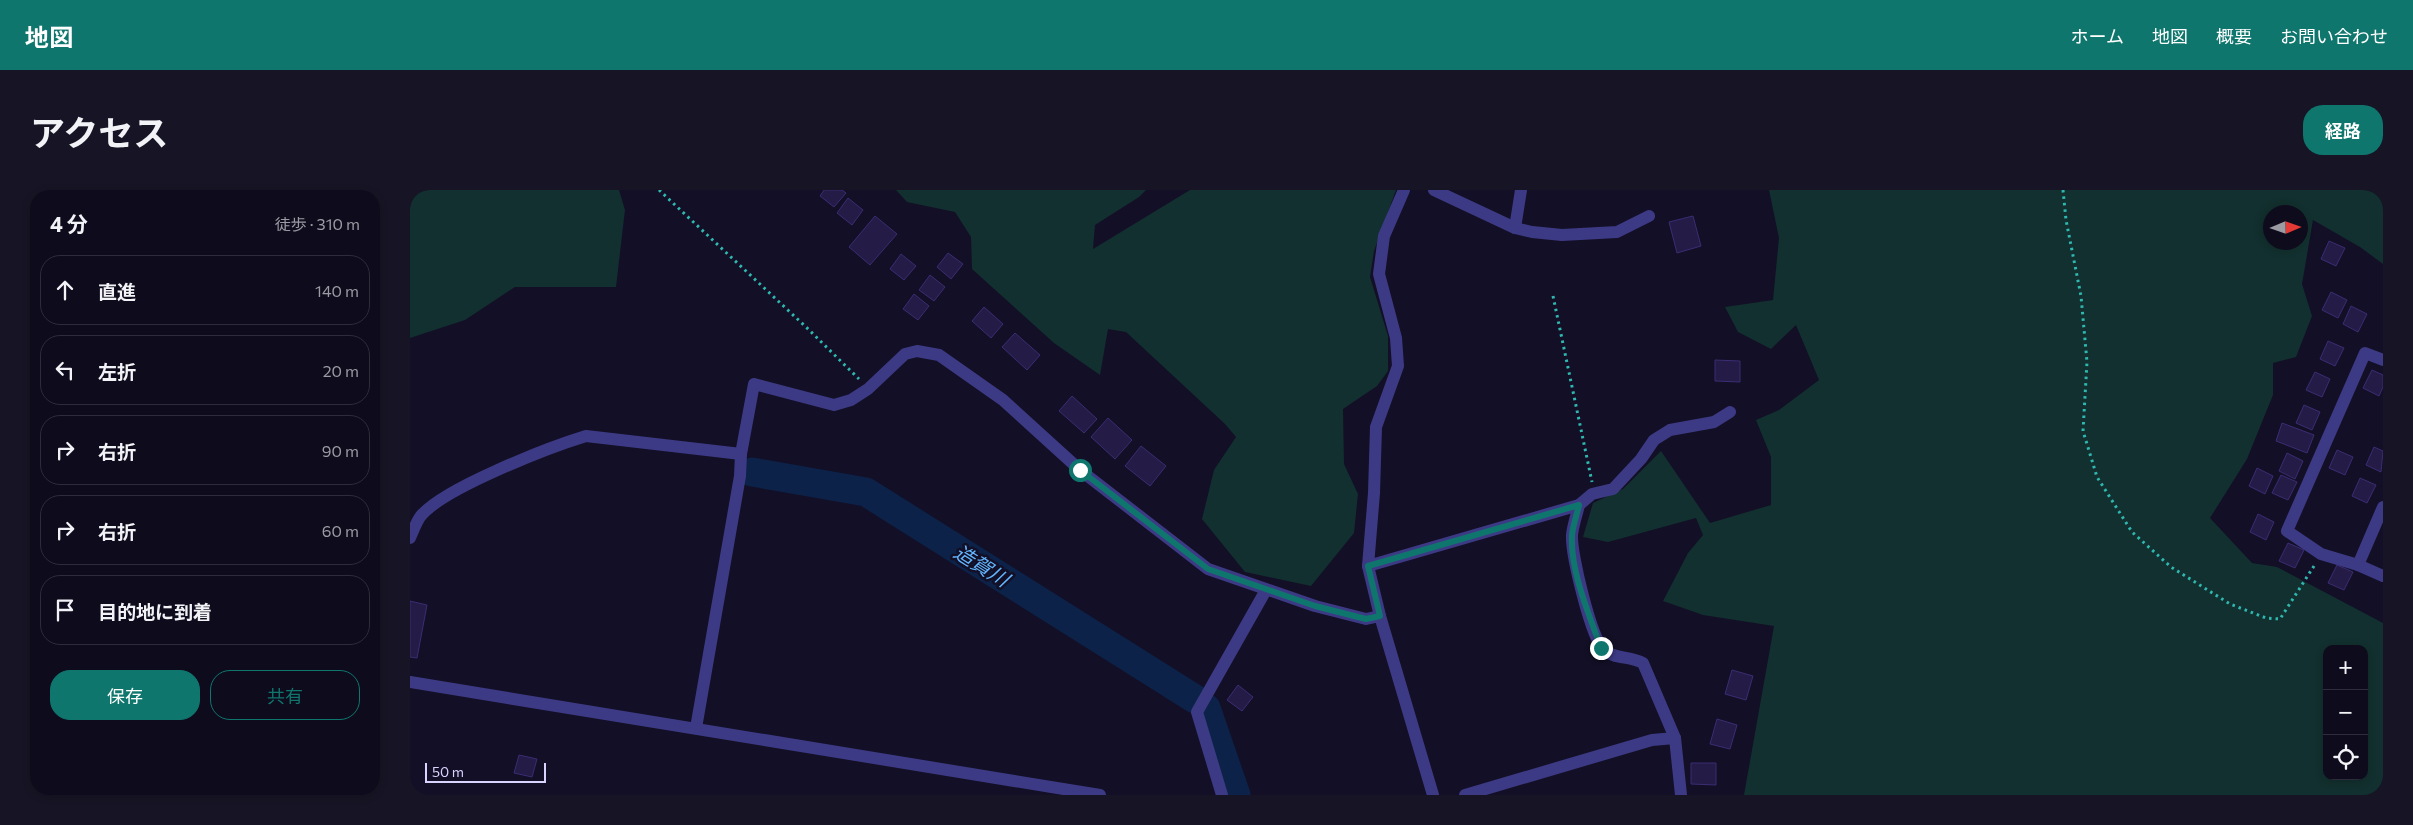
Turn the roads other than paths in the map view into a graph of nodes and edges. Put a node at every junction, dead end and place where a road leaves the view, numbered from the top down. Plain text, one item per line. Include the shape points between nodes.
1 (1404, 190) edge
2 (1434, 190) edge
3 (1521, 190) edge
4 (1649, 216) dead end
5 (1515, 228) junction
6 (2383, 360) edge
7 (1730, 412) dead end
8 (741, 454) junction
9 (1579, 505) junction
10 (2383, 507) edge
11 (410, 538) edge
12 (2358, 565) junction
13 (1368, 566) junction
14 (2383, 576) edge
15 (1266, 590) junction
16 (1380, 616) junction
17 (410, 682) edge
18 (696, 728) junction
19 (1675, 738) junction
20 (1100, 795) edge
21 (1222, 795) edge
22 (1433, 795) edge
23 (1466, 795) edge
24 (1681, 795) edge

1 - 13 street via 1384,236 1379,274 1396,338 1398,366 1376,427
2 - 5 street
3 - 5 street
4 - 5 street via 1617,232 1562,235
6 - 12 street via 2365,353 2287,531 2321,554
7 - 9 street via 1714,422 1670,430 1654,440 1613,489 1592,494
8 - 11 street via 586,436 562,443 451,492 420,516
8 - 15 street via 754,384 834,406 868,389 905,354 939,355 1003,400 1080,470 1208,569
8 - 18 street via 740,476
9 - 13 street
9 - 19 street via 1572,535 1574,559 1583,598 1601,648 1610,654 1643,663
10 - 12 street
12 - 14 street
13 - 16 street
15 - 16 street via 1366,619
15 - 21 street via 1197,712
16 - 22 street
17 - 18 street
18 - 20 street
19 - 23 street via 1652,740
19 - 24 street

